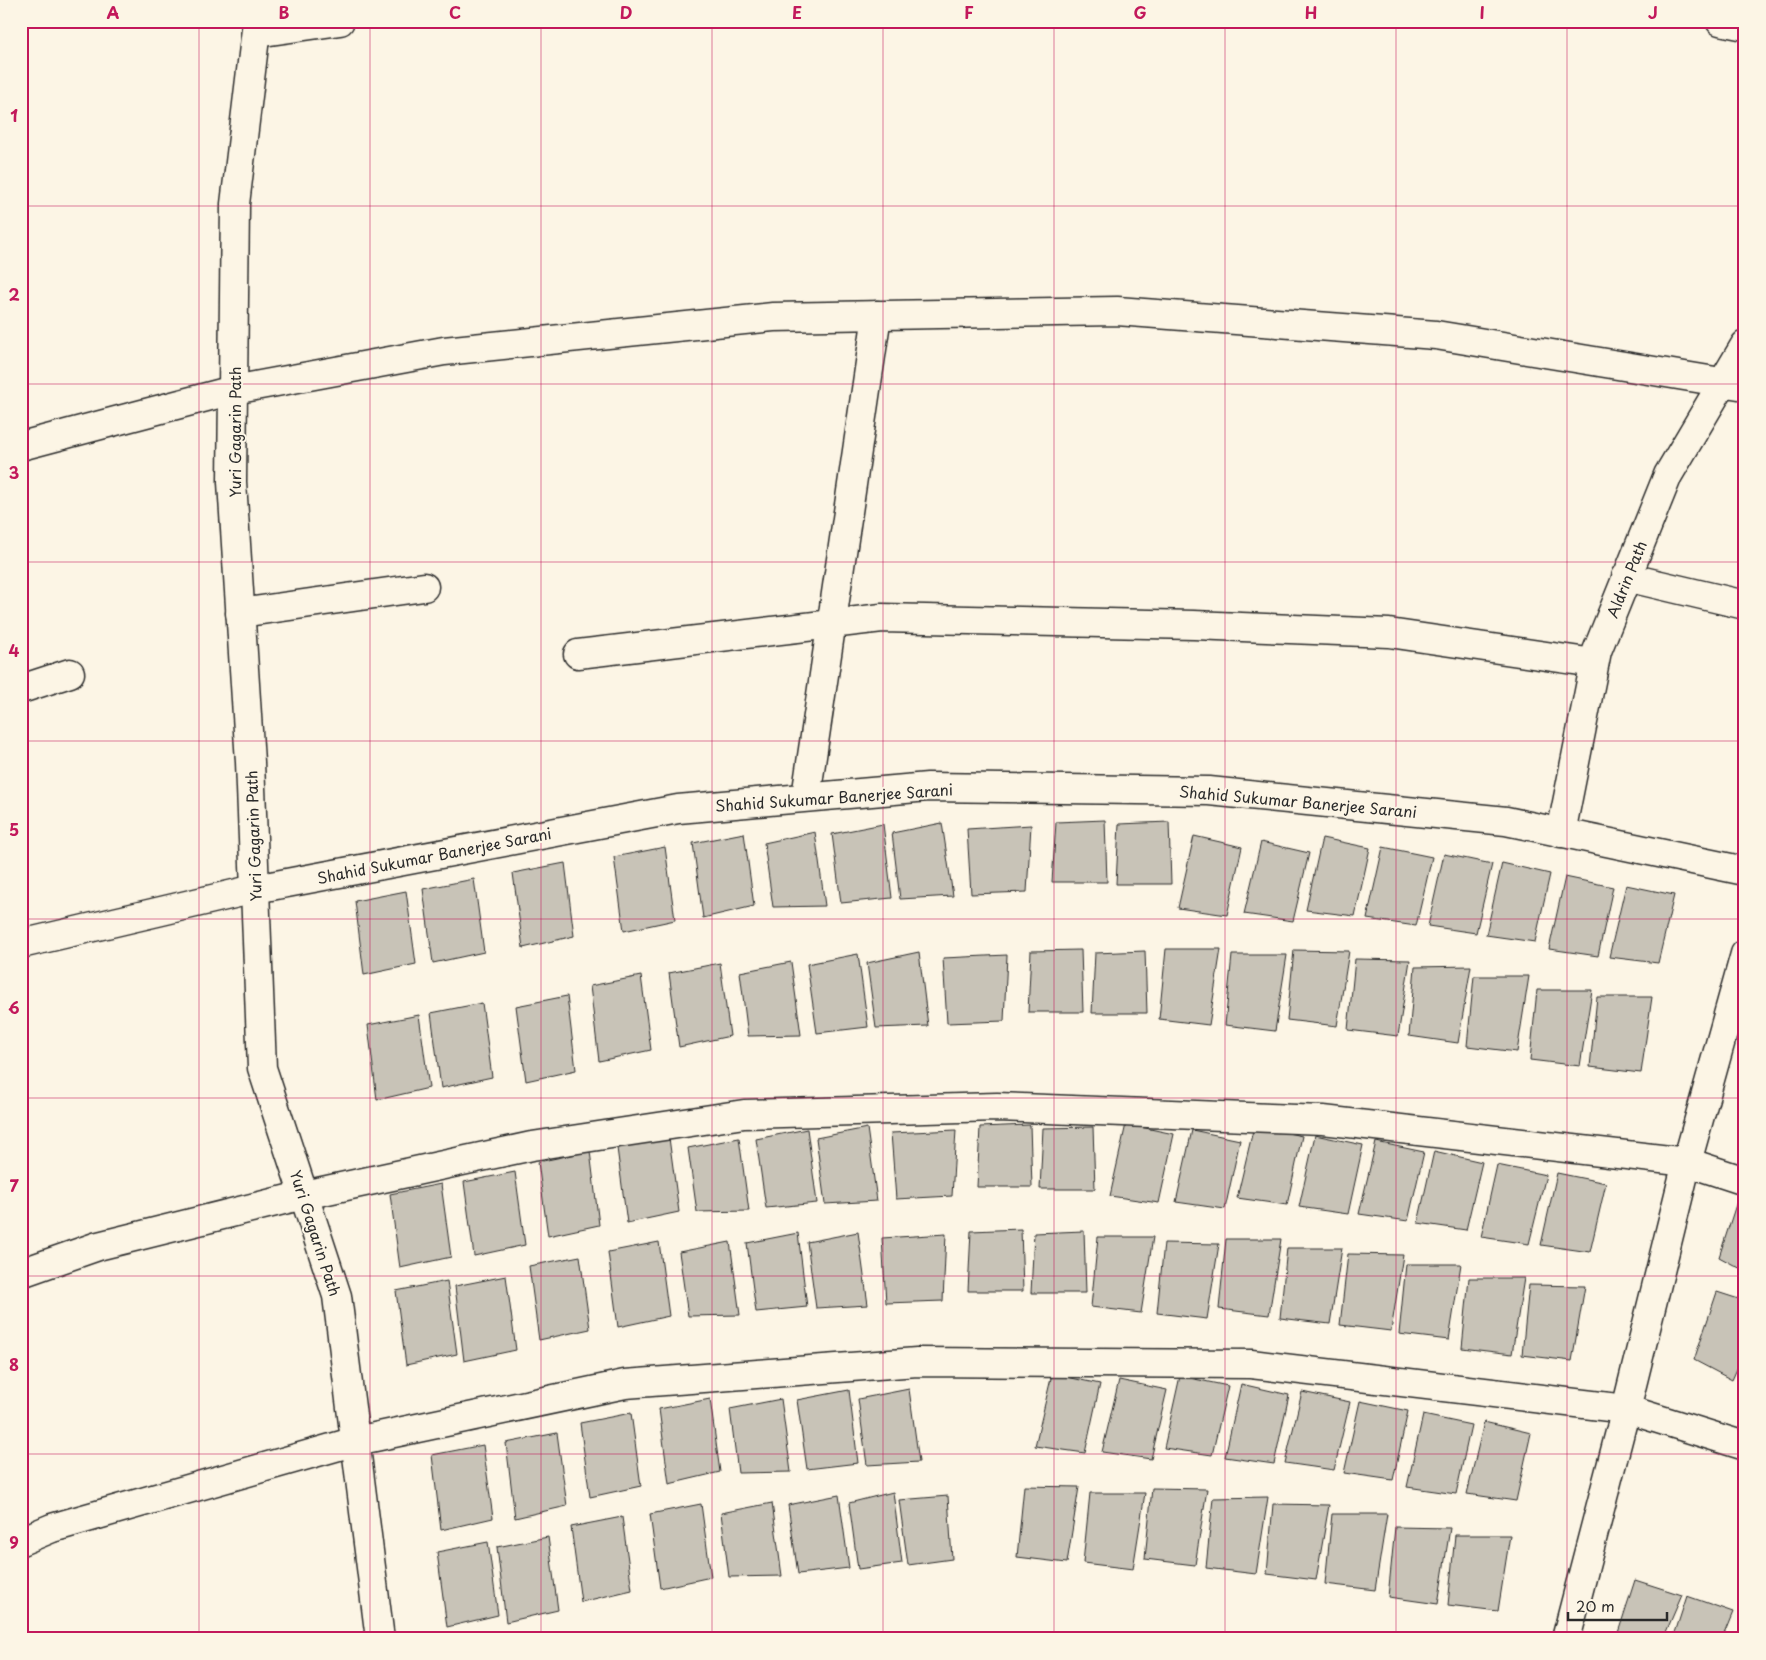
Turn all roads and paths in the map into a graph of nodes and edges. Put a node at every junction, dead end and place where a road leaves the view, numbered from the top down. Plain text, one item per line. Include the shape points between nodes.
1 (340, 21) edge
2 (1720, 21) edge
3 (1745, 26) edge
4 (256, 27) edge
5 (877, 315) junction
6 (1745, 345) edge
7 (1734, 384) edge
8 (233, 390) junction
9 (21, 446) edge
10 (1626, 577) junction
11 (424, 588) dead end
12 (1745, 605) edge
13 (240, 613) junction
14 (832, 624) junction
15 (578, 654) dead end
16 (1594, 664) junction
17 (70, 673) dead end
18 (21, 689) edge
19 (806, 798) junction
20 (1561, 832) junction
21 (1745, 871) edge
22 (255, 889) junction
23 (21, 944) edge
24 (1745, 954) edge
25 (1686, 1162) junction
26 (1745, 1181) edge
27 (304, 1195) junction
28 (21, 1274) edge
29 (1626, 1410) junction
30 (356, 1441) junction
31 (1745, 1446) edge
32 (21, 1541) edge
33 (380, 1639) edge
34 (1566, 1639) edge

1 - 4 street
2 - 3 street
4 - 8 street, Yuri Gagarin Path via 235,204
5 - 7 street via 1117,311 1436,335
5 - 8 street via 773,317 444,351
5 - 14 street
6 - 7 street, Aldrin Path
7 - 10 street, Aldrin Path via 1668,475
8 - 9 street
8 - 13 street, Yuri Gagarin Path via 232,482
10 - 12 street
10 - 16 street, Aldrin Path
11 - 13 street
13 - 22 street, Yuri Gagarin Path
14 - 15 street
14 - 16 street via 882,618 1389,633
14 - 19 street
16 - 20 street, Aldrin Path
17 - 18 street
19 - 20 street, Shahid Sukumar Banerjee Sarani via 928,787 1209,790 1506,821
19 - 22 street, Shahid Sukumar Banerjee Sarani via 678,809
20 - 21 street, Shahid Sukumar Banerjee Sarani
22 - 23 street, Shahid Sukumar Banerjee Sarani
22 - 27 street, Yuri Gagarin Path via 262,1068
24 - 25 street
25 - 26 street
25 - 27 street via 1322,1120 977,1108 744,1114 532,1146
25 - 29 street
27 - 28 street via 98,1246
27 - 30 street, Yuri Gagarin Path via 337,1296
29 - 30 street via 1251,1364 917,1362 625,1384
29 - 31 street
29 - 34 street
30 - 32 street via 52,1528
30 - 33 street, Yuri Gagarin Path

